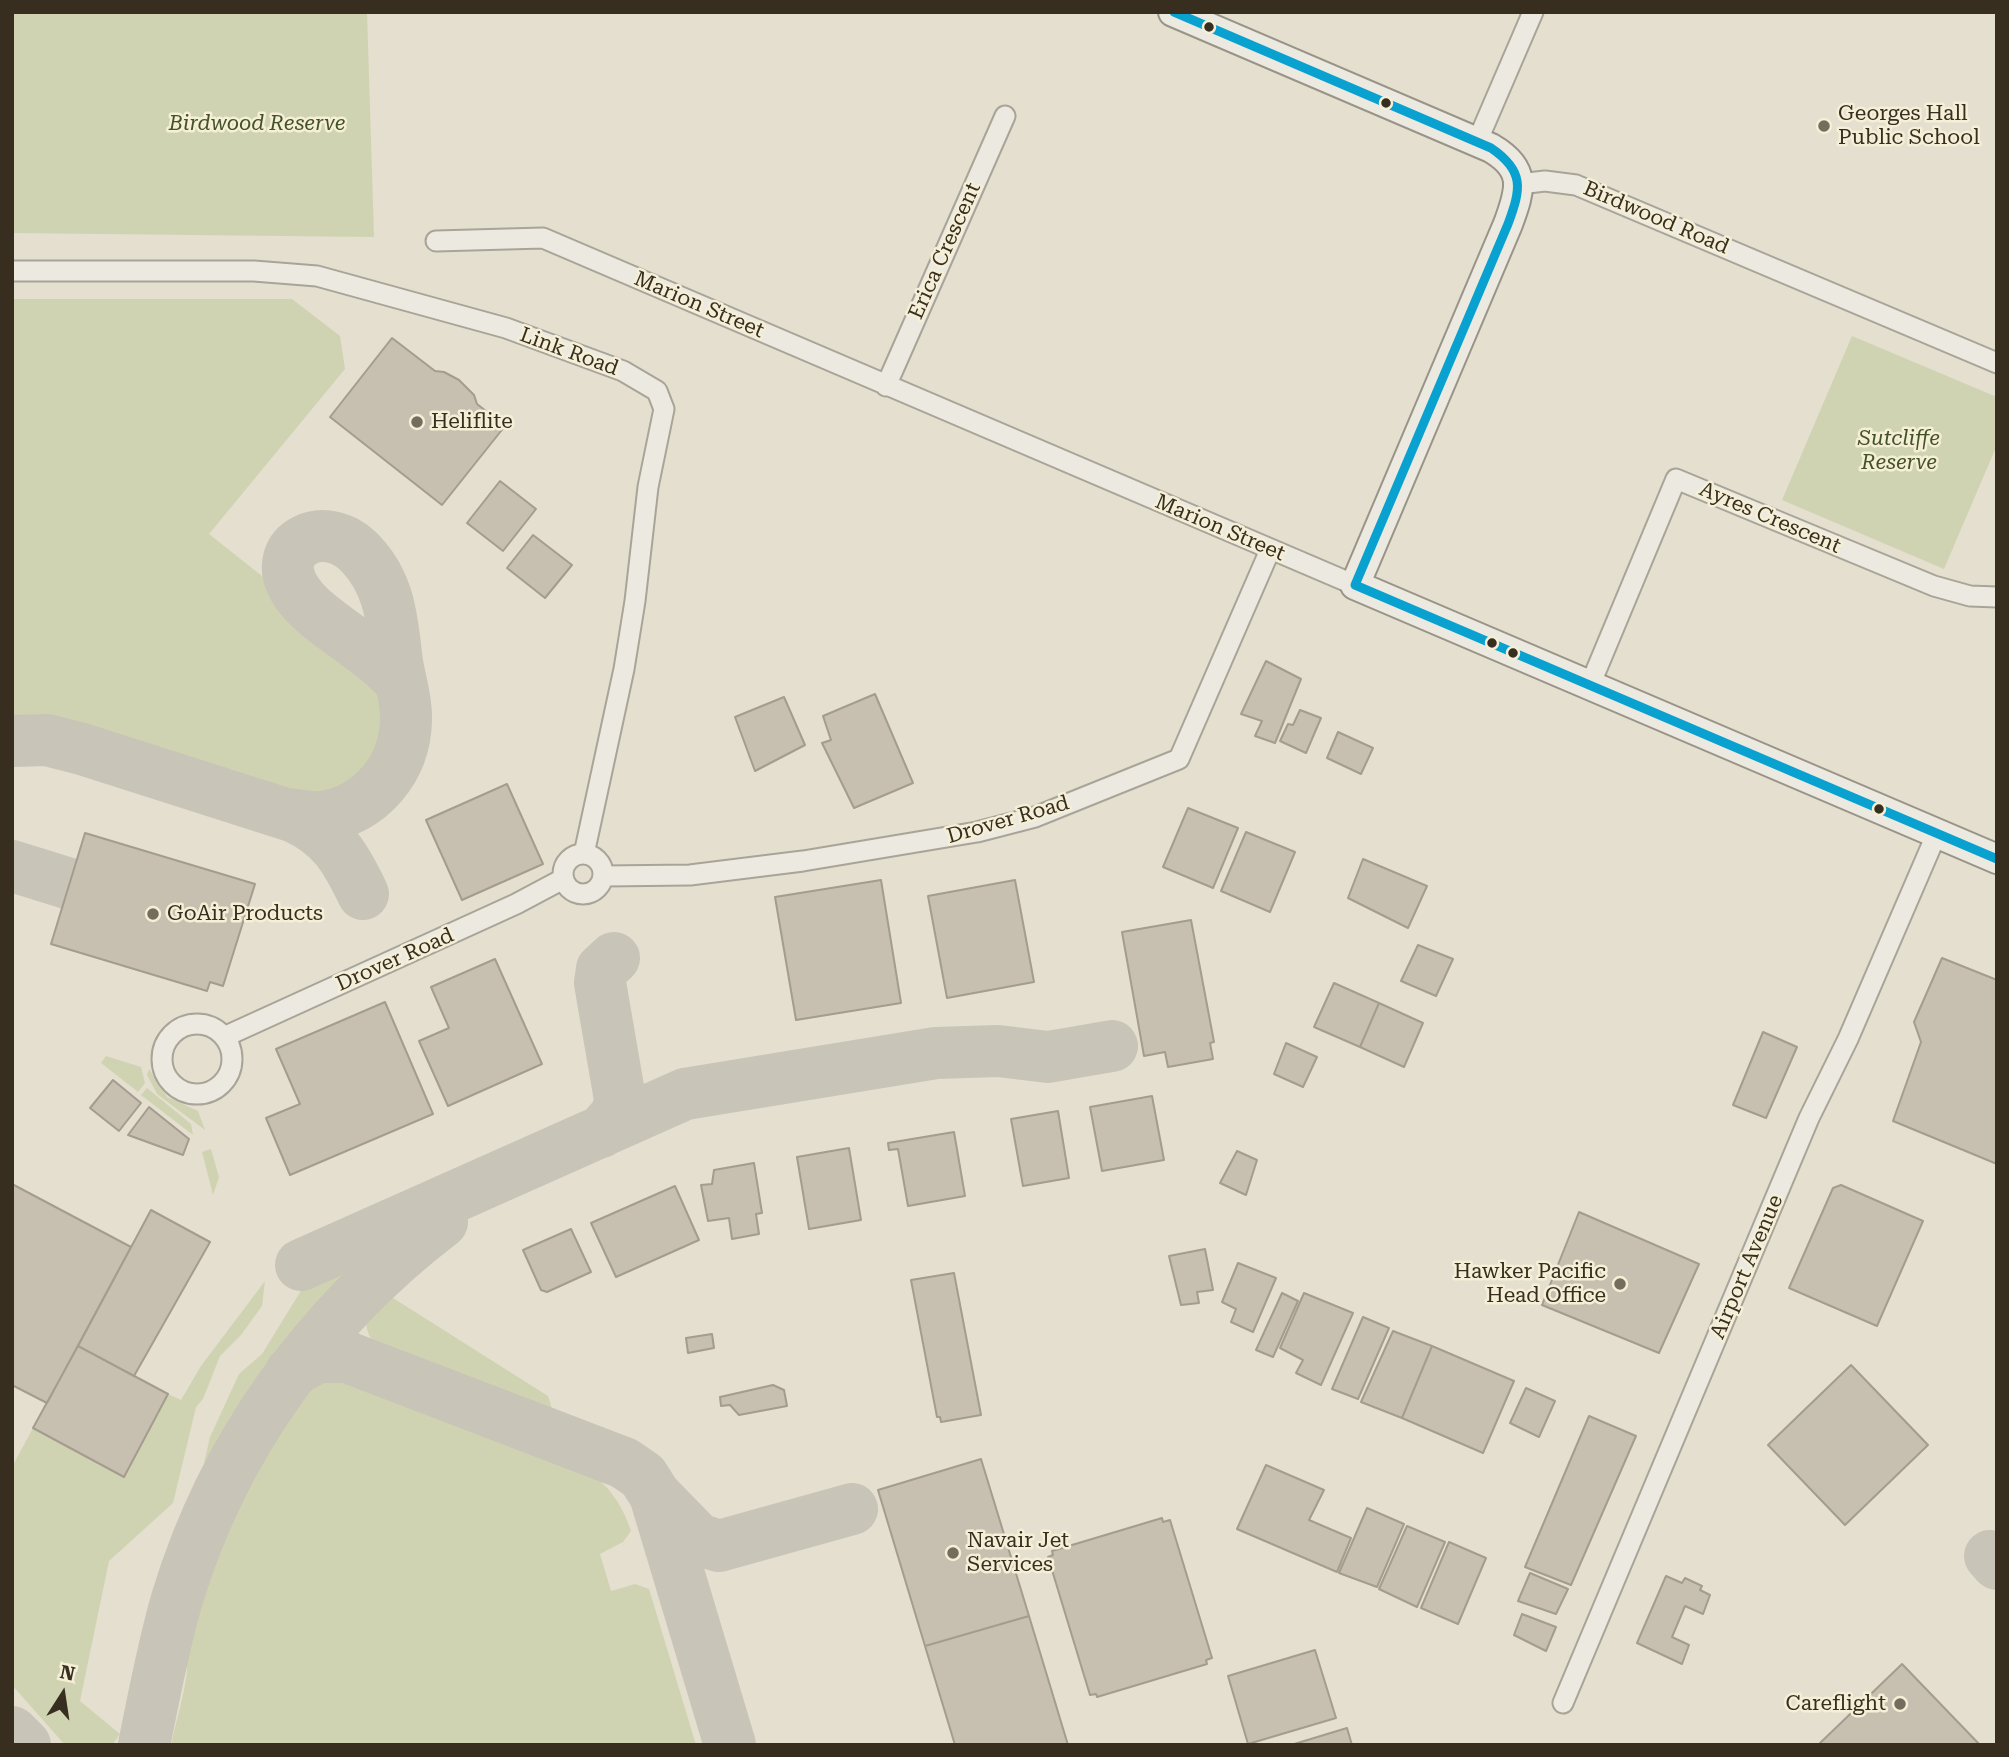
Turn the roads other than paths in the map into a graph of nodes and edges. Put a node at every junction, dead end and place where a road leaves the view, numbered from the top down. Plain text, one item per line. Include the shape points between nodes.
1 (1173, 12) edge
2 (1533, 12) edge
3 (1005, 116) dead end
4 (1477, 142) junction
5 (1519, 184) junction
6 (436, 241) dead end
7 (12, 271) edge
8 (1997, 363) edge
9 (886, 386) junction
10 (1270, 550) junction
11 (1355, 584) junction
12 (1997, 597) edge
13 (1590, 685) junction
14 (1937, 833) junction
15 (584, 854) junction
16 (1997, 859) edge
17 (604, 876) junction
18 (563, 879) junction
19 (224, 1037) dead end
20 (1563, 1703) dead end

1 - 4 main road
2 - 4 street
3 - 9 street, Erica Crescent
4 - 5 main road via 1511,162
5 - 8 street, Birdwood Road via 1576,185
5 - 11 main road via 1508,224
6 - 9 street, Marion Street via 543,238
7 - 15 street, Link Road via 254,271 317,276 506,328 623,371 657,391 664,409 648,487 635,601
9 - 10 street, Marion Street
10 - 11 street, Marion Street
10 - 17 street, Drover Road via 1179,759 1035,817 977,832 868,852 690,875
11 - 13 main road, Marion Street
12 - 13 street, Ayres Crescent via 1951,592 1676,479
13 - 14 main road, Marion Street
14 - 16 main road, Marion Street
14 - 20 street, Airport Avenue via 1810,1118
15 - 17 street via 601,864
15 - 18 street via 568,862
17 - 18 street via 598,889 585,894 572,891
18 - 19 street, Drover Road

